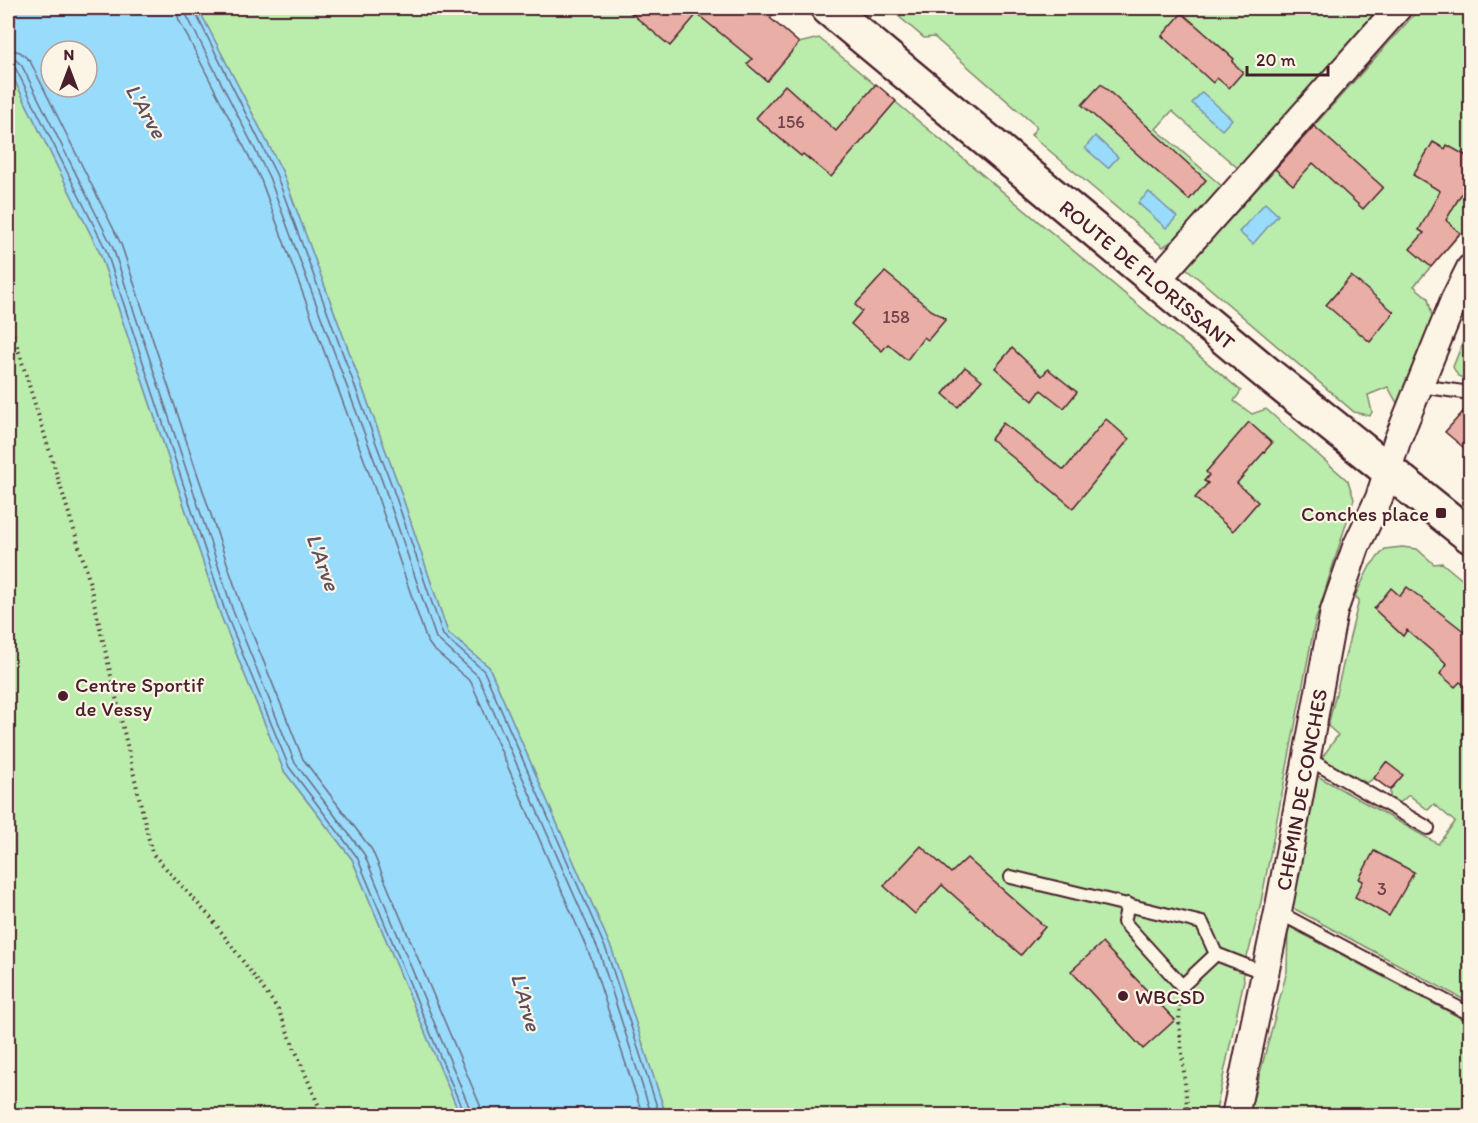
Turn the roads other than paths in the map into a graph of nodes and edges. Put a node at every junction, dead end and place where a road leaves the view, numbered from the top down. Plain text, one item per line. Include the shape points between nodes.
1 (828, 8) edge
2 (1398, 8) edge
3 (1470, 268) edge
4 (1156, 280) junction
5 (1420, 386) junction
6 (1470, 393) edge
7 (1387, 470) junction
8 (1470, 536) edge
9 (1307, 759) junction
10 (1428, 828) dead end
11 (1011, 877) dead end
12 (1128, 904) junction
13 (1278, 912) junction
14 (1216, 954) junction
15 (1265, 974) junction
16 (1470, 1014) edge
17 (1235, 1116) edge

1 - 4 main road, ROUTE DE FLORISSANT
2 - 4 street
3 - 5 street, CHEMIN DE CONCHES
4 - 7 main road, ROUTE DE FLORISSANT
5 - 6 lane
5 - 7 street, CHEMIN DE CONCHES
7 - 8 main road, ROUTE DE FLORISSANT
7 - 9 street, CHEMIN DE CONCHES via 1334,611
9 - 10 lane
9 - 13 street, CHEMIN DE CONCHES
11 - 12 lane
12 - 14 lane via 1202,923
12 - 14 lane via 1124,922 1182,986
13 - 15 street, CHEMIN DE CONCHES
13 - 16 lane
14 - 15 lane
15 - 17 street, CHEMIN DE CONCHES

